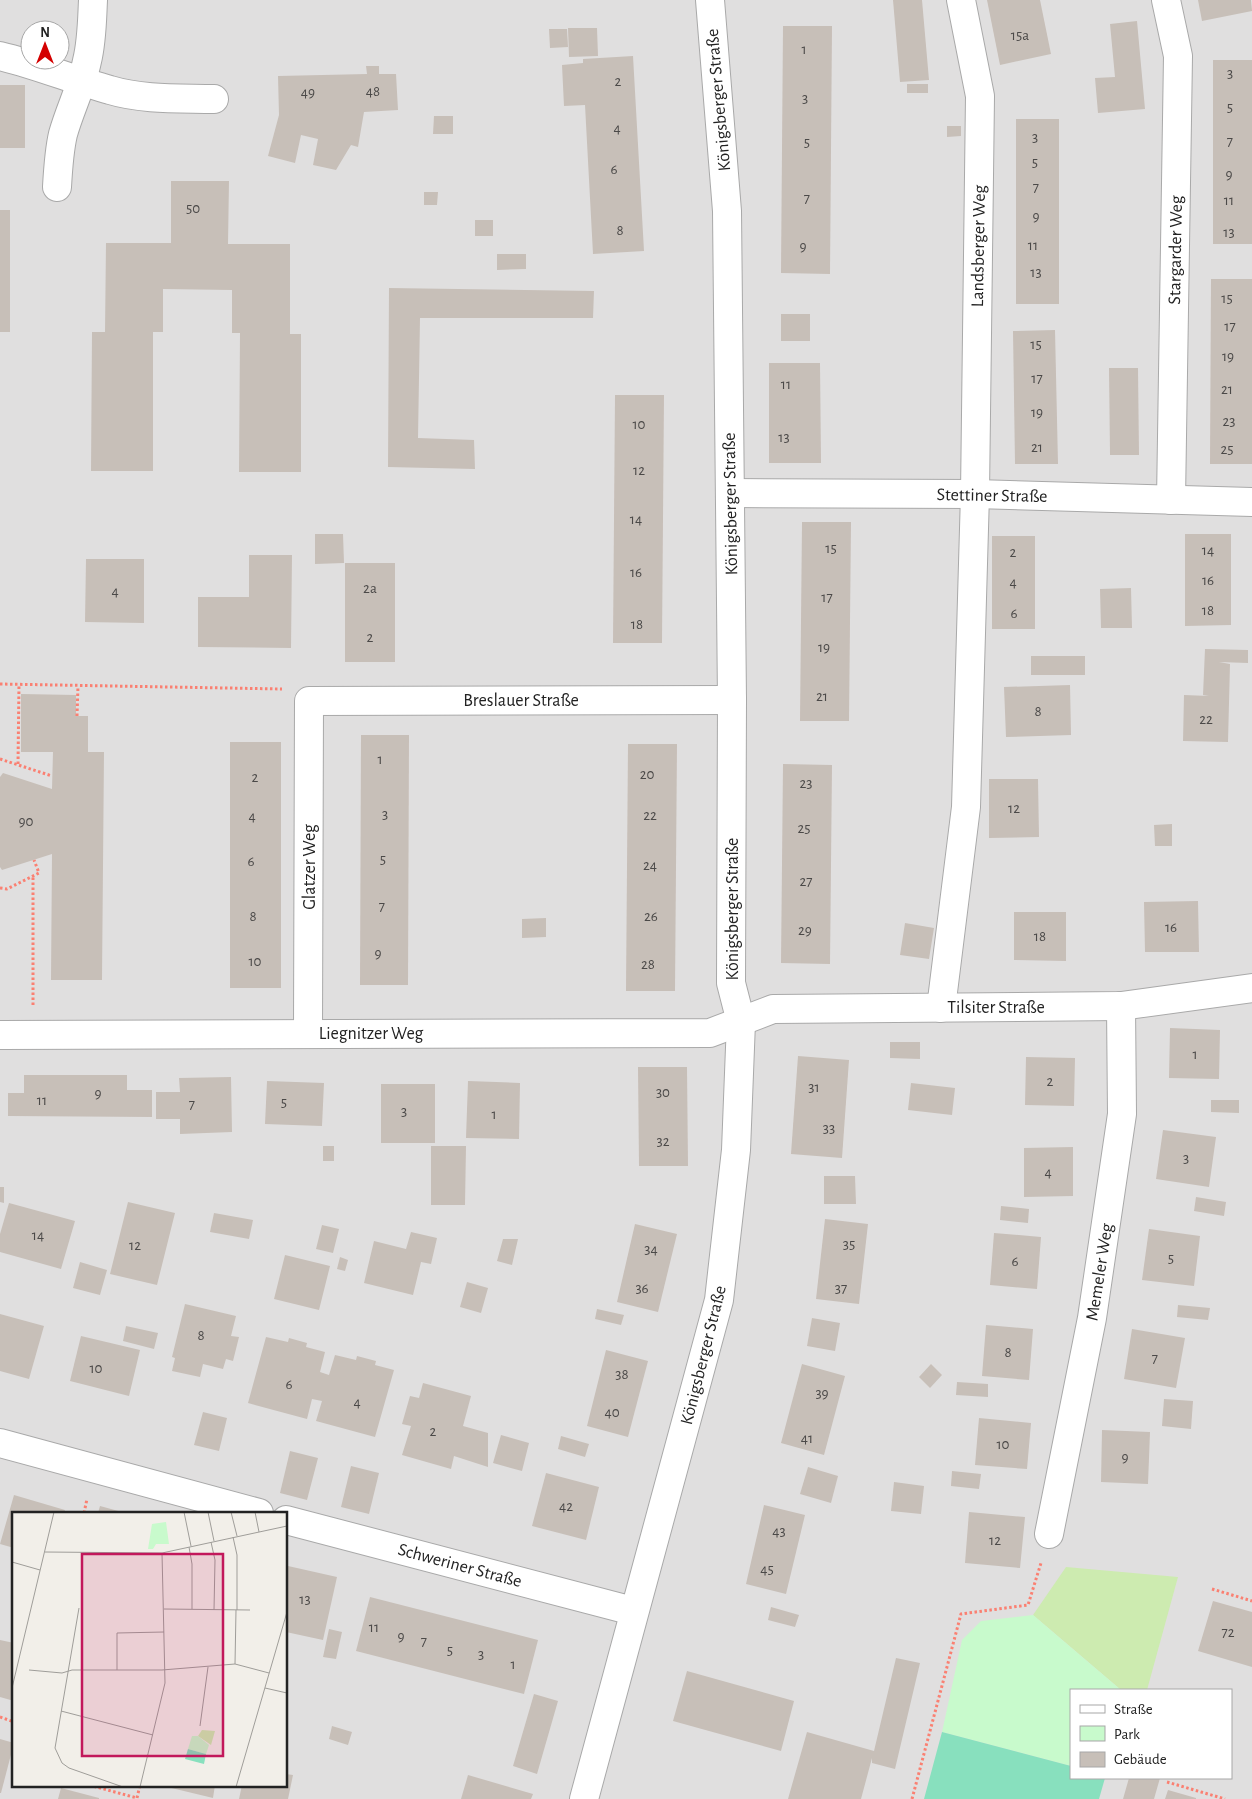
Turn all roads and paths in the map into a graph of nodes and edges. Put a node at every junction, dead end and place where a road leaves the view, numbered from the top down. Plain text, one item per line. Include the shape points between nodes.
1 (93, 0) edge
2 (710, 0) edge
3 (961, 0) edge
4 (1166, 0) edge
5 (0, 56) edge
6 (82, 80) junction
7 (214, 99) dead end
8 (57, 187) dead end
9 (731, 493) junction
10 (975, 494) junction
11 (1171, 500) junction
12 (1252, 502) edge
13 (0, 684) edge
14 (19, 684) junction
15 (78, 686) junction
16 (732, 700) junction
17 (309, 701) junction
18 (77, 716) dead end
19 (0, 759) edge
20 (18, 764) junction
21 (52, 776) dead end
22 (34, 860) dead end
23 (33, 876) junction
24 (0, 888) edge
25 (1252, 988) edge
26 (1121, 1006) junction
27 (941, 1008) junction
28 (741, 1022) junction
29 (308, 1033) junction
30 (0, 1035) edge
31 (33, 1035) junction
32 (0, 1443) edge
33 (255, 1512) edge
34 (288, 1521) edge
35 (1049, 1534) joint
36 (1212, 1589) dead end
37 (1252, 1601) edge
38 (633, 1611) junction
39 (0, 1717) edge
40 (12, 1721) edge
41 (1167, 1782) dead end
42 (93, 1786) edge
43 (137, 1798) edge
44 (584, 1799) edge
45 (912, 1799) edge
46 (1225, 1799) edge

1 - 6 street via 92,34
2 - 9 street, Königsberger Straße via 727,211
3 - 10 street, Landsberger Weg via 980,96
4 - 11 street, Stargarder Weg via 1178,56
5 - 6 street
6 - 7 street via 111,91 134,95
6 - 8 street via 64,132
9 - 10 street, Stettiner Straße
9 - 16 street, Königsberger Straße
10 - 11 street, Stettiner Straße
10 - 27 street, Landsberger Weg via 966,806
11 - 12 street, Stettiner Straße
13 - 14 path
14 - 15 path
14 - 20 path
15 - 17 path via 297,689
15 - 18 path
16 - 17 street, Breslauer Straße
16 - 28 street, Königsberger Straße via 731,982
17 - 29 street, Glatzer Weg
19 - 20 path
20 - 21 path
22 - 23 path via 39,873
23 - 24 path via 7,889
23 - 31 path
25 - 26 street, Tilsiter Straße
26 - 27 street, Tilsiter Straße
26 - 35 street, Memeler Weg via 1122,1114 1092,1318
27 - 28 street, Tilsiter Straße via 773,1009
28 - 29 street, Liegnitzer Weg via 710,1032
28 - 38 street, Königsberger Straße via 736,1150 719,1300
29 - 31 street, Liegnitzer Weg
30 - 31 street, Liegnitzer Weg
32 - 33 street
34 - 38 street, Schweriner Straße
35 - 45 path via 1028,1605 961,1614
36 - 37 path
38 - 44 street, Königsberger Straße
39 - 40 path
41 - 46 path
42 - 43 path

